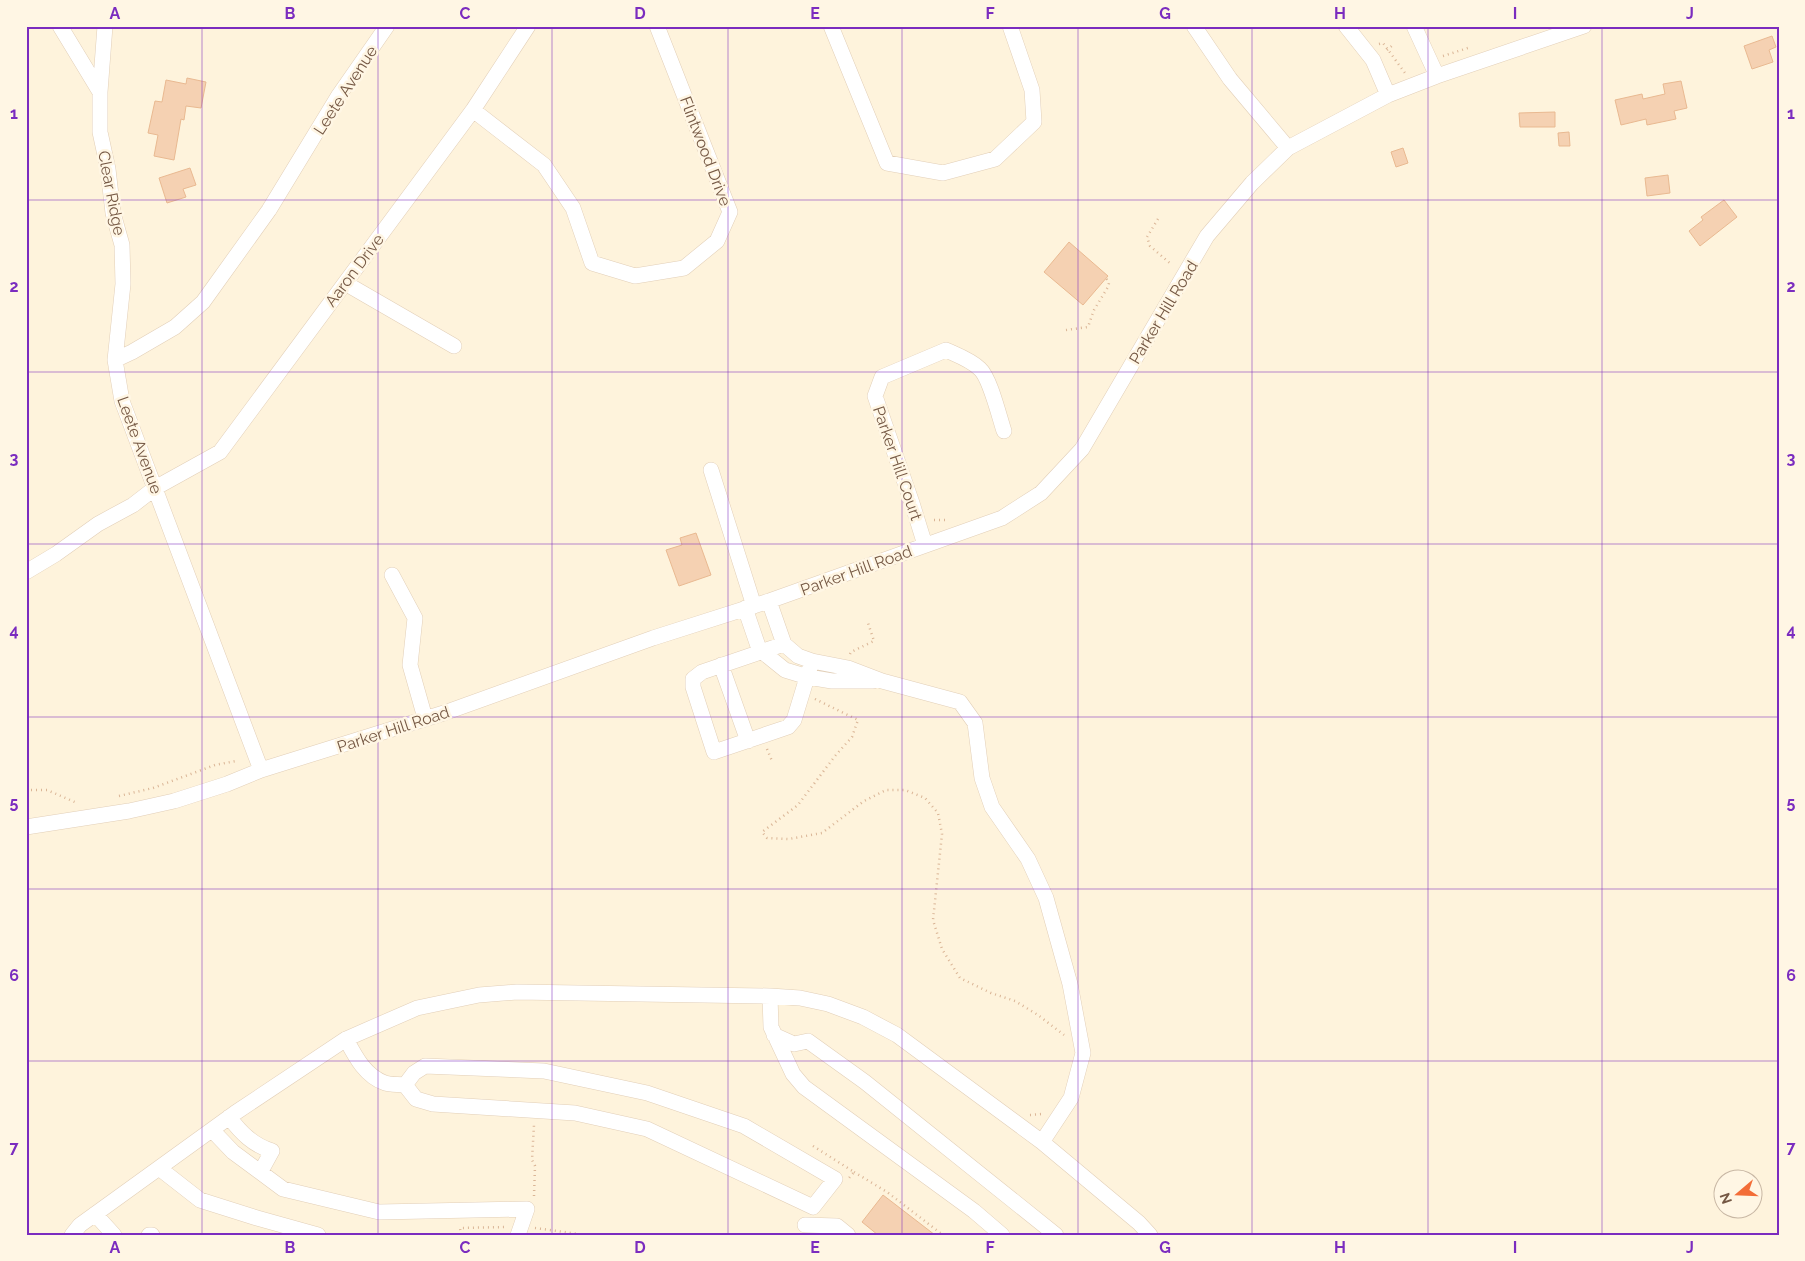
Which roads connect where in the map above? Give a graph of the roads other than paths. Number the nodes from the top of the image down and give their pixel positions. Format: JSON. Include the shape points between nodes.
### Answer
{"nodes":[{"id":1,"x":60,"y":26,"type":"edge"},
{"id":2,"x":105,"y":26,"type":"edge"},
{"id":3,"x":387,"y":26,"type":"edge"},
{"id":4,"x":528,"y":26,"type":"edge"},
{"id":5,"x":657,"y":26,"type":"edge"},
{"id":6,"x":831,"y":26,"type":"edge"},
{"id":7,"x":1010,"y":26,"type":"edge"},
{"id":8,"x":1194,"y":26,"type":"edge"},
{"id":9,"x":1346,"y":26,"type":"edge"},
{"id":10,"x":1414,"y":26,"type":"edge"},
{"id":11,"x":1584,"y":26,"type":"edge"},
{"id":12,"x":1437,"y":76,"type":"junction"},
{"id":13,"x":1386,"y":89,"type":"junction"},
{"id":14,"x":100,"y":92,"type":"junction"},
{"id":15,"x":473,"y":110,"type":"junction"},
{"id":16,"x":1288,"y":148,"type":"junction"},
{"id":17,"x":344,"y":283,"type":"junction"},
{"id":18,"x":454,"y":346,"type":"dead end"},
{"id":19,"x":115,"y":360,"type":"junction"},
{"id":20,"x":1004,"y":431,"type":"dead end"},
{"id":21,"x":711,"y":470,"type":"dead end"},
{"id":22,"x":155,"y":488,"type":"junction"},
{"id":23,"x":925,"y":545,"type":"junction"},
{"id":24,"x":26,"y":572,"type":"edge"},
{"id":25,"x":392,"y":575,"type":"dead end"},
{"id":26,"x":769,"y":601,"type":"junction"},
{"id":27,"x":749,"y":607,"type":"junction"},
{"id":28,"x":784,"y":644,"type":"junction"},
{"id":29,"x":762,"y":652,"type":"junction"},
{"id":30,"x":812,"y":661,"type":"junction"},
{"id":31,"x":722,"y":665,"type":"junction"},
{"id":32,"x":808,"y":677,"type":"junction"},
{"id":33,"x":882,"y":681,"type":"junction"},
{"id":34,"x":425,"y":718,"type":"junction"},
{"id":35,"x":748,"y":740,"type":"junction"},
{"id":36,"x":261,"y":770,"type":"junction"},
{"id":37,"x":26,"y":827,"type":"edge"},
{"id":38,"x":770,"y":996,"type":"junction"},
{"id":39,"x":774,"y":1035,"type":"junction"},
{"id":40,"x":346,"y":1039,"type":"junction"},
{"id":41,"x":405,"y":1084,"type":"junction"},
{"id":42,"x":229,"y":1117,"type":"junction"},
{"id":43,"x":212,"y":1130,"type":"junction"},
{"id":44,"x":1042,"y":1142,"type":"junction"},
{"id":45,"x":160,"y":1168,"type":"junction"},
{"id":46,"x":261,"y":1171,"type":"junction"},
{"id":47,"x":813,"y":1207,"type":"junction"},
{"id":48,"x":95,"y":1214,"type":"junction"},
{"id":49,"x":801,"y":1230,"type":"edge"},
{"id":50,"x":72,"y":1235,"type":"edge"},
{"id":51,"x":114,"y":1235,"type":"edge"},
{"id":52,"x":318,"y":1235,"type":"edge"},
{"id":53,"x":518,"y":1235,"type":"edge"},
{"id":54,"x":848,"y":1235,"type":"edge"},
{"id":55,"x":1002,"y":1235,"type":"edge"},
{"id":56,"x":1056,"y":1235,"type":"edge"},
{"id":57,"x":1150,"y":1235,"type":"edge"}],
"edges":[{"from":1,"to":14,"type":"street"},
{"from":2,"to":14,"type":"street","name":"Clear Ridge"},
{"from":3,"to":19,"type":"street","name":"Leete Avenue","via":[[339,95],[269,210],[203,302],[175,327]]},
{"from":4,"to":15,"type":"street","name":"Aaron Drive"},
{"from":5,"to":15,"type":"street","name":"Flintwood Drive","via":[[730,212],[717,241],[684,268],[635,276],[592,263],[573,208],[544,165]]},
{"from":6,"to":7,"type":"street","via":[[887,163],[943,173],[995,159],[1034,122],[1032,90]]},
{"from":8,"to":16,"type":"street","via":[[1230,80]]},
{"from":9,"to":13,"type":"street","via":[[1372,60]]},
{"from":10,"to":12,"type":"street"},
{"from":11,"to":12,"type":"street","name":"Parker Hill Road"},
{"from":12,"to":13,"type":"street","name":"Parker Hill Road"},
{"from":13,"to":16,"type":"street","name":"Parker Hill Road"},
{"from":14,"to":19,"type":"street","name":"Clear Ridge","via":[[100,132],[113,212],[122,245],[123,284]]},
{"from":15,"to":17,"type":"street","name":"Aaron Drive"},
{"from":16,"to":23,"type":"street","name":"Parker Hill Road","via":[[1252,183],[1207,236],[1082,449],[1041,493],[1002,518]]},
{"from":17,"to":18,"type":"street"},
{"from":17,"to":22,"type":"street","name":"Aaron Drive","via":[[220,452]]},
{"from":19,"to":22,"type":"street","name":"Leete Avenue","via":[[122,401]]},
{"from":20,"to":23,"type":"street","name":"Parker Hill Court","via":[[981,370],[946,350],[882,377],[875,396]]},
{"from":21,"to":27,"type":"street"},
{"from":22,"to":24,"type":"street","name":"Aaron Drive","via":[[134,505],[98,524]]},
{"from":22,"to":36,"type":"street","name":"Leete Avenue"},
{"from":23,"to":26,"type":"street","name":"Parker Hill Road"},
{"from":25,"to":34,"type":"street","via":[[415,618],[410,665]]},
{"from":26,"to":27,"type":"street","name":"Parker Hill Road"},
{"from":26,"to":28,"type":"street"},
{"from":27,"to":29,"type":"street"},
{"from":27,"to":34,"type":"street","name":"Parker Hill Road"},
{"from":28,"to":29,"type":"street"},
{"from":28,"to":30,"type":"street","via":[[798,656]]},
{"from":29,"to":31,"type":"street"},
{"from":29,"to":32,"type":"street","via":[[785,670]]},
{"from":30,"to":32,"type":"street"},
{"from":30,"to":33,"type":"street","via":[[848,668]]},
{"from":31,"to":35,"type":"street"},
{"from":31,"to":35,"type":"street","via":[[693,679],[714,752]]},
{"from":32,"to":33,"type":"street","via":[[832,682]]},
{"from":32,"to":35,"type":"street","via":[[794,720],[788,727]]},
{"from":33,"to":44,"type":"street","via":[[960,702],[974,723],[982,778],[992,806],[1028,859],[1046,898],[1070,984],[1083,1053],[1071,1098]]},
{"from":34,"to":36,"type":"street","name":"Parker Hill Road"},
{"from":36,"to":37,"type":"street","name":"Parker Hill Road","via":[[174,801]]},
{"from":38,"to":39,"type":"street","via":[[770,1027]]},
{"from":38,"to":40,"type":"street","via":[[517,992],[479,995],[417,1008]]},
{"from":38,"to":44,"type":"street","via":[[828,1004],[897,1035]]},
{"from":39,"to":55,"type":"street","via":[[793,1074],[804,1087]]},
{"from":39,"to":56,"type":"street","via":[[794,1044],[808,1041],[865,1082]]},
{"from":40,"to":41,"type":"street","via":[[357,1061],[370,1073],[385,1083]]},
{"from":40,"to":42,"type":"street"},
{"from":41,"to":47,"type":"street","via":[[416,1099],[433,1104],[575,1113],[647,1129]]},
{"from":41,"to":47,"type":"street","via":[[425,1066],[545,1071],[647,1093],[744,1126],[835,1179]]},
{"from":42,"to":43,"type":"street"},
{"from":42,"to":46,"type":"street","via":[[248,1139],[272,1151]]},
{"from":43,"to":45,"type":"street"},
{"from":43,"to":46,"type":"street","via":[[233,1152]]},
{"from":44,"to":57,"type":"street"},
{"from":45,"to":48,"type":"street"},
{"from":45,"to":52,"type":"street","via":[[200,1200]]},
{"from":46,"to":53,"type":"street","via":[[284,1188],[378,1212],[531,1204]]},
{"from":47,"to":49,"type":"street"},
{"from":48,"to":50,"type":"street"},
{"from":48,"to":51,"type":"street"},
{"from":49,"to":54,"type":"street","via":[[837,1226]]}]}
